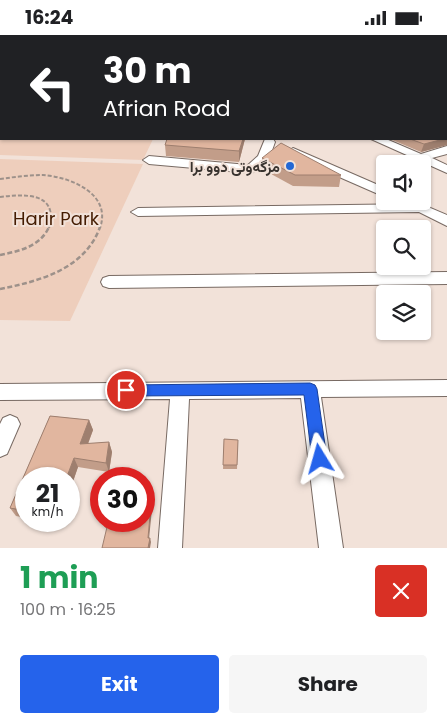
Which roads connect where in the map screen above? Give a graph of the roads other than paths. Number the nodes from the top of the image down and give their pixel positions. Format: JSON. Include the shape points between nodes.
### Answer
{"nodes":[{"id":1,"x":379,"y":140,"type":"edge"},
{"id":2,"x":266,"y":141,"type":"edge"},
{"id":3,"x":447,"y":150,"type":"edge"},
{"id":4,"x":413,"y":155,"type":"edge"},
{"id":5,"x":430,"y":155,"type":"edge"},
{"id":6,"x":149,"y":160,"type":"dead end"},
{"id":7,"x":431,"y":162,"type":"edge"},
{"id":8,"x":447,"y":169,"type":"edge"},
{"id":9,"x":376,"y":189,"type":"edge"},
{"id":10,"x":376,"y":209,"type":"edge"},
{"id":11,"x":425,"y":210,"type":"edge"},
{"id":12,"x":138,"y":212,"type":"dead end"},
{"id":13,"x":447,"y":221,"type":"edge"},
{"id":14,"x":447,"y":278,"type":"edge"},
{"id":15,"x":109,"y":282,"type":"dead end"},
{"id":16,"x":447,"y":388,"type":"edge"},
{"id":17,"x":310,"y":389,"type":"junction"},
{"id":18,"x":180,"y":390,"type":"junction"},
{"id":19,"x":0,"y":392,"type":"edge"},
{"id":20,"x":10,"y":424,"type":"dead end"},
{"id":21,"x":0,"y":447,"type":"edge"},
{"id":22,"x":170,"y":548,"type":"edge"},
{"id":23,"x":331,"y":548,"type":"edge"}],
"edges":[{"from":1,"to":4,"type":"street"},
{"from":2,"to":6,"type":"street","via":[[264,157],[251,169]]},
{"from":2,"to":9,"type":"street"},
{"from":3,"to":5,"type":"street"},
{"from":7,"to":8,"type":"street"},
{"from":10,"to":12,"type":"street"},
{"from":11,"to":13,"type":"street"},
{"from":14,"to":15,"type":"street"},
{"from":16,"to":17,"type":"street"},
{"from":17,"to":18,"type":"street"},
{"from":17,"to":23,"type":"street"},
{"from":18,"to":19,"type":"street"},
{"from":18,"to":22,"type":"street"},
{"from":20,"to":21,"type":"street"}]}
